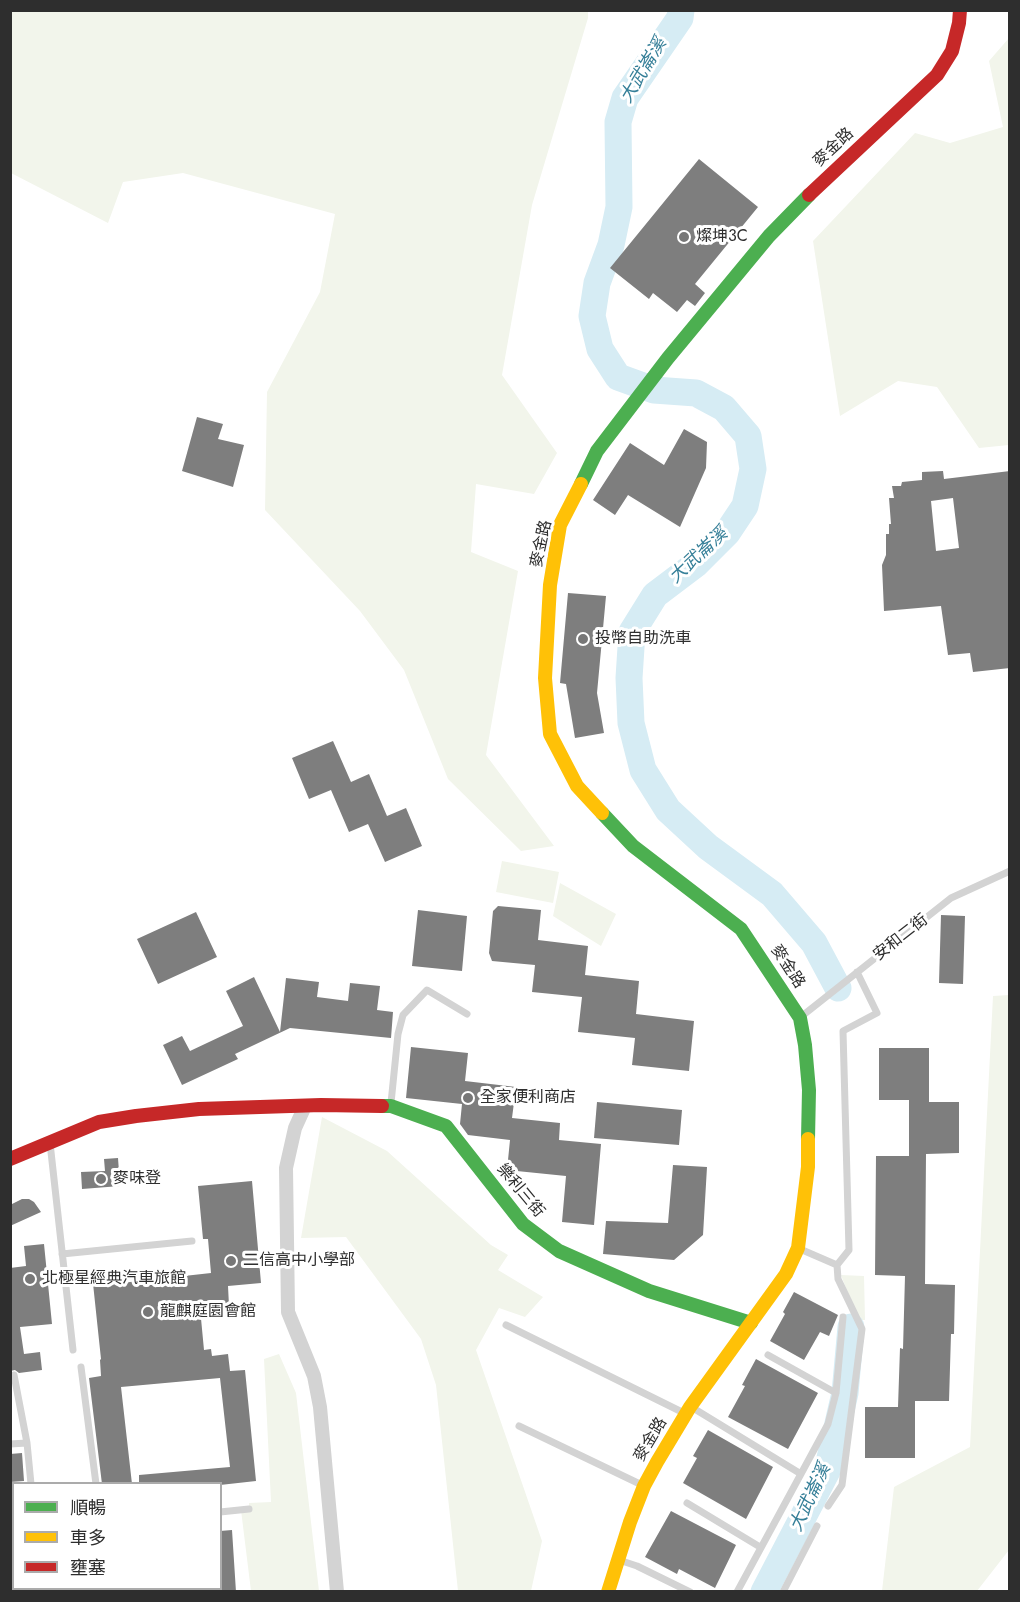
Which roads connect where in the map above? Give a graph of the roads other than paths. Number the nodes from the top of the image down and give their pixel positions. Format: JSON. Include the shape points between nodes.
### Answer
{"nodes":[{"id":1,"x":960,"y":10,"type":"edge"},
{"id":2,"x":1010,"y":871,"type":"edge"},
{"id":3,"x":857,"y":972,"type":"junction"},
{"id":4,"x":467,"y":1014,"type":"dead end"},
{"id":5,"x":800,"y":1018,"type":"junction"},
{"id":6,"x":305,"y":1106,"type":"junction"},
{"id":7,"x":391,"y":1106,"type":"junction"},
{"id":8,"x":50,"y":1141,"type":"junction"},
{"id":9,"x":10,"y":1159,"type":"edge"},
{"id":10,"x":192,"y":1241,"type":"dead end"},
{"id":11,"x":798,"y":1248,"type":"junction"},
{"id":12,"x":62,"y":1254,"type":"junction"},
{"id":13,"x":837,"y":1265,"type":"junction"},
{"id":14,"x":843,"y":1317,"type":"dead end"},
{"id":15,"x":752,"y":1323,"type":"junction"},
{"id":16,"x":506,"y":1325,"type":"dead end"},
{"id":17,"x":73,"y":1350,"type":"dead end"},
{"id":18,"x":768,"y":1355,"type":"dead end"},
{"id":19,"x":81,"y":1367,"type":"dead end"},
{"id":20,"x":14,"y":1375,"type":"dead end"},
{"id":21,"x":836,"y":1393,"type":"junction"},
{"id":22,"x":688,"y":1411,"type":"junction"},
{"id":23,"x":519,"y":1426,"type":"dead end"},
{"id":24,"x":27,"y":1443,"type":"junction"},
{"id":25,"x":10,"y":1444,"type":"edge"},
{"id":26,"x":801,"y":1474,"type":"junction"},
{"id":27,"x":31,"y":1482,"type":"edge"},
{"id":28,"x":96,"y":1482,"type":"edge"},
{"id":29,"x":644,"y":1486,"type":"junction"},
{"id":30,"x":687,"y":1503,"type":"dead end"},
{"id":31,"x":828,"y":1506,"type":"dead end"},
{"id":32,"x":249,"y":1509,"type":"dead end"},
{"id":33,"x":222,"y":1512,"type":"edge"},
{"id":34,"x":817,"y":1526,"type":"dead end"},
{"id":35,"x":760,"y":1547,"type":"junction"},
{"id":36,"x":616,"y":1560,"type":"junction"},
{"id":37,"x":337,"y":1592,"type":"edge"},
{"id":38,"x":608,"y":1592,"type":"edge"},
{"id":39,"x":690,"y":1592,"type":"edge"},
{"id":40,"x":737,"y":1592,"type":"edge"},
{"id":41,"x":783,"y":1592,"type":"edge"}],
"edges":[{"from":1,"to":5,"type":"street","name":"麥金路","via":[[952,51],[937,75],[769,236],[597,451],[560,525],[550,585],[545,678],[550,734],[577,786],[633,846],[741,929]]},
{"from":2,"to":3,"type":"lane","name":"安和二街","via":[[951,898]]},
{"from":3,"to":5,"type":"lane","name":"安和二街"},
{"from":3,"to":13,"type":"lane","via":[[877,1013],[843,1031],[849,1250]]},
{"from":4,"to":7,"type":"lane","via":[[427,990],[403,1015]]},
{"from":5,"to":11,"type":"street","name":"麥金路","via":[[809,1089],[806,1194]]},
{"from":6,"to":7,"type":"street","name":"樂利三街"},
{"from":6,"to":8,"type":"street","name":"樂利三街","via":[[199,1109],[136,1116],[99,1122]]},
{"from":6,"to":37,"type":"street","via":[[295,1128],[286,1168],[288,1312],[314,1376],[318,1397]]},
{"from":7,"to":15,"type":"street","name":"樂利三街","via":[[446,1126],[523,1224],[559,1251],[649,1291]]},
{"from":8,"to":9,"type":"street","name":"樂利三街"},
{"from":8,"to":12,"type":"lane"},
{"from":10,"to":12,"type":"lane"},
{"from":11,"to":13,"type":"lane"},
{"from":11,"to":15,"type":"street","name":"麥金路","via":[[786,1274]]},
{"from":12,"to":17,"type":"lane"},
{"from":13,"to":31,"type":"lane","via":[[838,1279],[862,1329],[842,1485]]},
{"from":14,"to":21,"type":"lane"},
{"from":15,"to":22,"type":"street","name":"麥金路"},
{"from":16,"to":22,"type":"lane"},
{"from":18,"to":21,"type":"lane"},
{"from":19,"to":28,"type":"lane"},
{"from":20,"to":24,"type":"lane"},
{"from":21,"to":26,"type":"lane","via":[[828,1424]]},
{"from":22,"to":26,"type":"lane"},
{"from":22,"to":29,"type":"street","name":"麥金路"},
{"from":23,"to":29,"type":"lane"},
{"from":24,"to":25,"type":"lane"},
{"from":24,"to":27,"type":"lane"},
{"from":26,"to":35,"type":"lane"},
{"from":29,"to":36,"type":"street","name":"麥金路"},
{"from":30,"to":35,"type":"lane"},
{"from":32,"to":33,"type":"lane"},
{"from":34,"to":41,"type":"lane"},
{"from":35,"to":40,"type":"lane"},
{"from":36,"to":38,"type":"street","name":"麥金路"},
{"from":36,"to":39,"type":"lane"}]}
